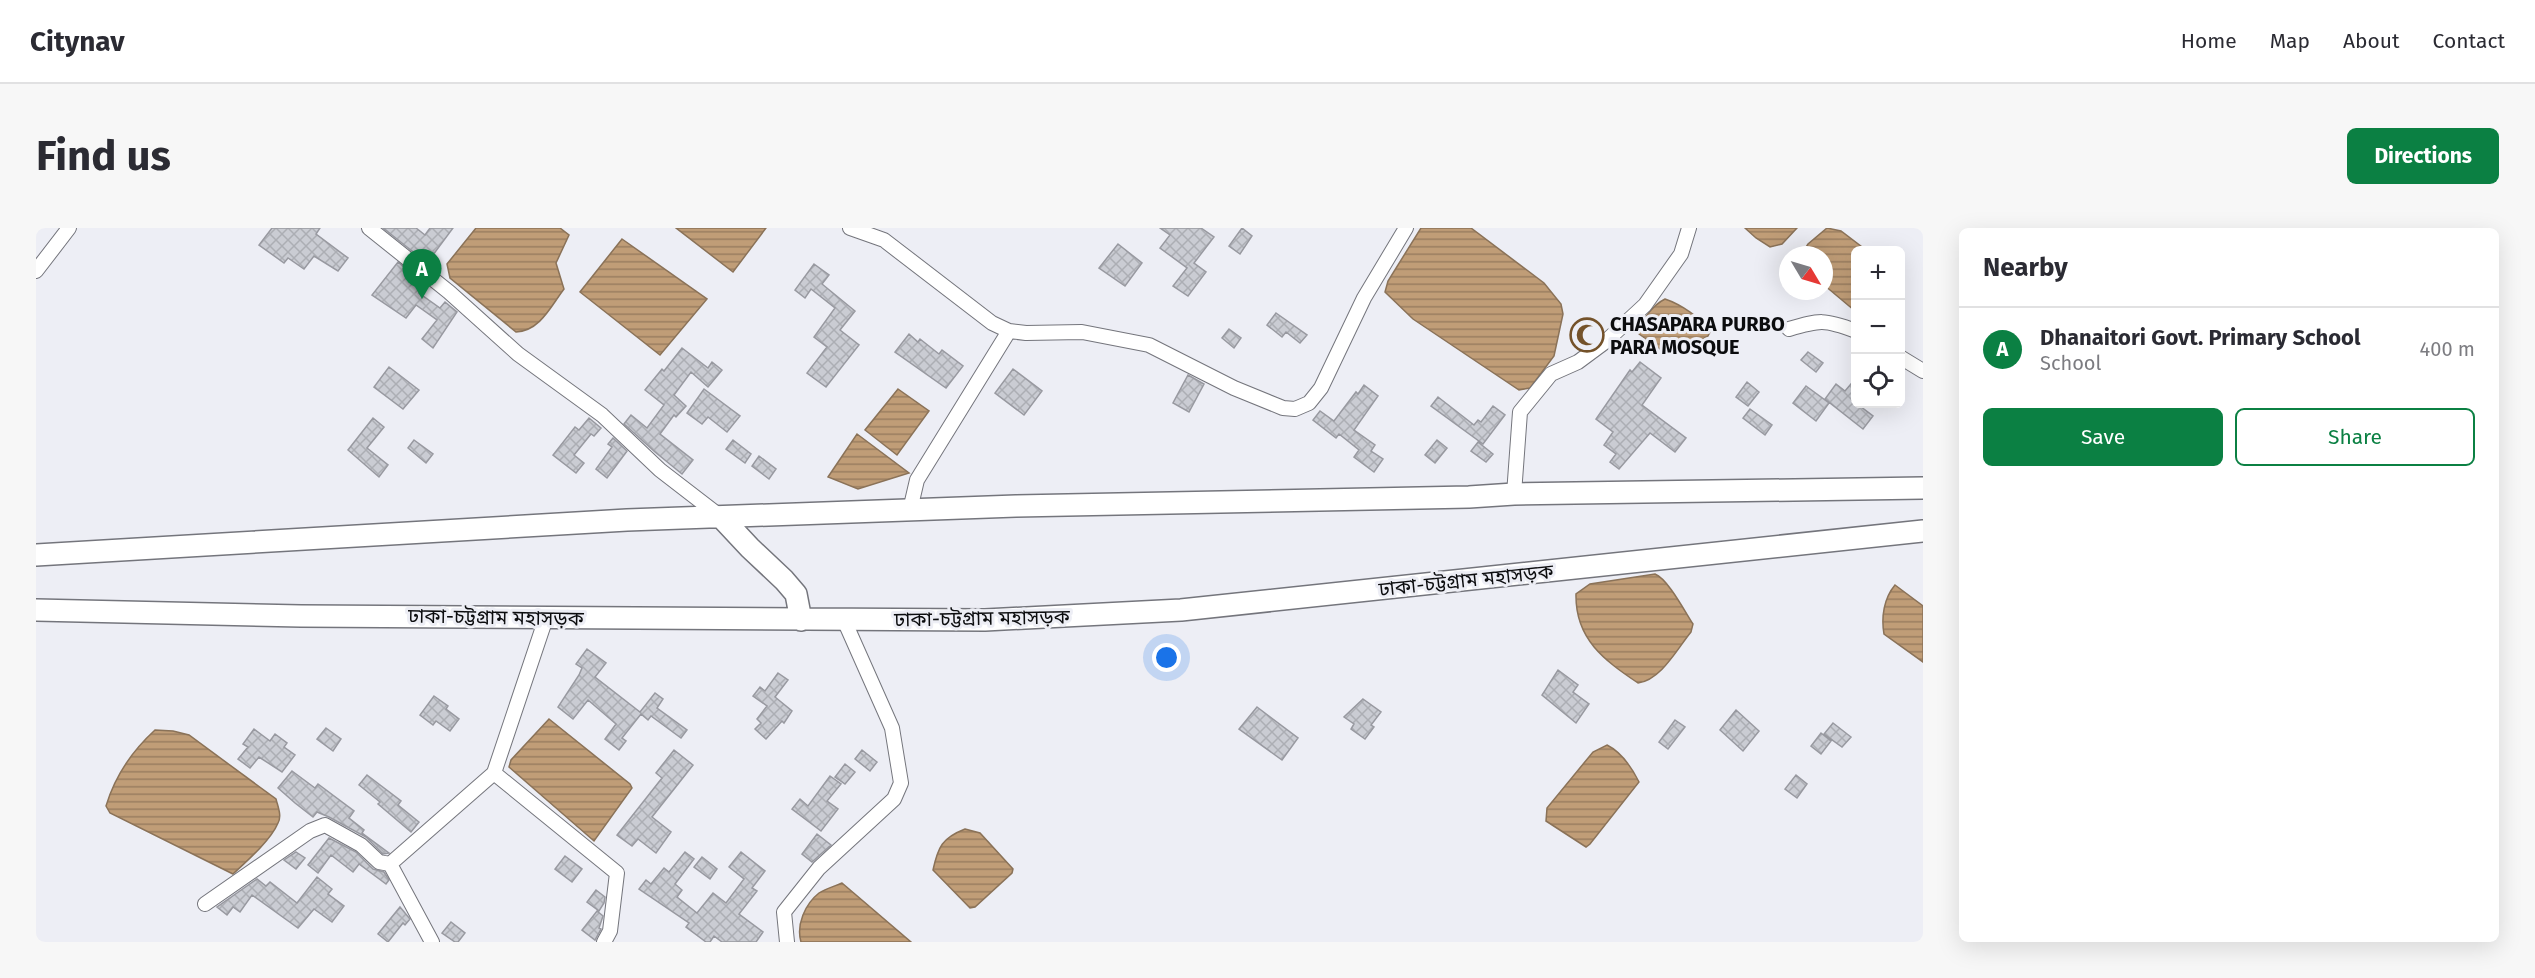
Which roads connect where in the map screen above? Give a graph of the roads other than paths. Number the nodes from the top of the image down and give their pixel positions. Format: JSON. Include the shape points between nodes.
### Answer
{"nodes":[{"id":1,"x":69,"y":228,"type":"edge"},
{"id":2,"x":369,"y":228,"type":"edge"},
{"id":3,"x":850,"y":228,"type":"edge"},
{"id":4,"x":1406,"y":228,"type":"edge"},
{"id":5,"x":1689,"y":228,"type":"edge"},
{"id":6,"x":36,"y":271,"type":"edge"},
{"id":7,"x":1789,"y":329,"type":"dead end"},
{"id":8,"x":1851,"y":329,"type":"edge"},
{"id":9,"x":1010,"y":331,"type":"junction"},
{"id":10,"x":1905,"y":360,"type":"edge"},
{"id":11,"x":1923,"y":371,"type":"edge"},
{"id":12,"x":1923,"y":488,"type":"edge"},
{"id":13,"x":1514,"y":494,"type":"junction"},
{"id":14,"x":910,"y":510,"type":"junction"},
{"id":15,"x":721,"y":517,"type":"junction"},
{"id":16,"x":1923,"y":531,"type":"edge"},
{"id":17,"x":36,"y":555,"type":"edge"},
{"id":18,"x":36,"y":610,"type":"edge"},
{"id":19,"x":546,"y":618,"type":"junction"},
{"id":20,"x":801,"y":620,"type":"junction"},
{"id":21,"x":844,"y":620,"type":"junction"},
{"id":22,"x":494,"y":773,"type":"junction"},
{"id":23,"x":390,"y":864,"type":"junction"},
{"id":24,"x":205,"y":904,"type":"dead end"},
{"id":25,"x":432,"y":942,"type":"edge"},
{"id":26,"x":604,"y":942,"type":"edge"},
{"id":27,"x":787,"y":942,"type":"edge"}],
"edges":[{"from":1,"to":6,"type":"street"},
{"from":2,"to":15,"type":"street","via":[[518,354],[602,415],[660,470]]},
{"from":3,"to":9,"type":"street","via":[[884,240],[992,323]]},
{"from":4,"to":9,"type":"street","via":[[1364,298],[1321,388],[1309,403],[1295,409],[1234,388],[1149,345],[1082,332]]},
{"from":5,"to":13,"type":"street","via":[[1681,254],[1644,305],[1587,356],[1551,374],[1520,412]]},
{"from":7,"to":8,"type":"street","via":[[1819,320]]},
{"from":9,"to":14,"type":"street","via":[[917,480]]},
{"from":10,"to":11,"type":"street"},
{"from":12,"to":13,"type":"highway"},
{"from":13,"to":14,"type":"highway"},
{"from":14,"to":15,"type":"highway"},
{"from":15,"to":17,"type":"highway"},
{"from":15,"to":20,"type":"highway","via":[[795,594]]},
{"from":16,"to":21,"type":"highway","name":"ঢাকা-চট্টগ্রাম মহাসড়ক","via":[[1180,610],[986,620]]},
{"from":18,"to":19,"type":"highway","name":"ঢাকা-চট্টগ্রাম মহাসড়ক"},
{"from":19,"to":20,"type":"highway","name":"ঢাকা-চট্টগ্রাম মহাসড়ক"},
{"from":19,"to":22,"type":"street"},
{"from":20,"to":21,"type":"highway","name":"ঢাকা-চট্টগ্রাম মহাসড়ক"},
{"from":21,"to":27,"type":"street","via":[[892,728],[901,783],[894,799],[819,868],[784,912]]},
{"from":22,"to":23,"type":"street"},
{"from":22,"to":26,"type":"street","via":[[616,873],[610,931]]},
{"from":23,"to":24,"type":"street","via":[[379,862],[361,845],[325,825],[300,837]]},
{"from":23,"to":25,"type":"street"}]}
